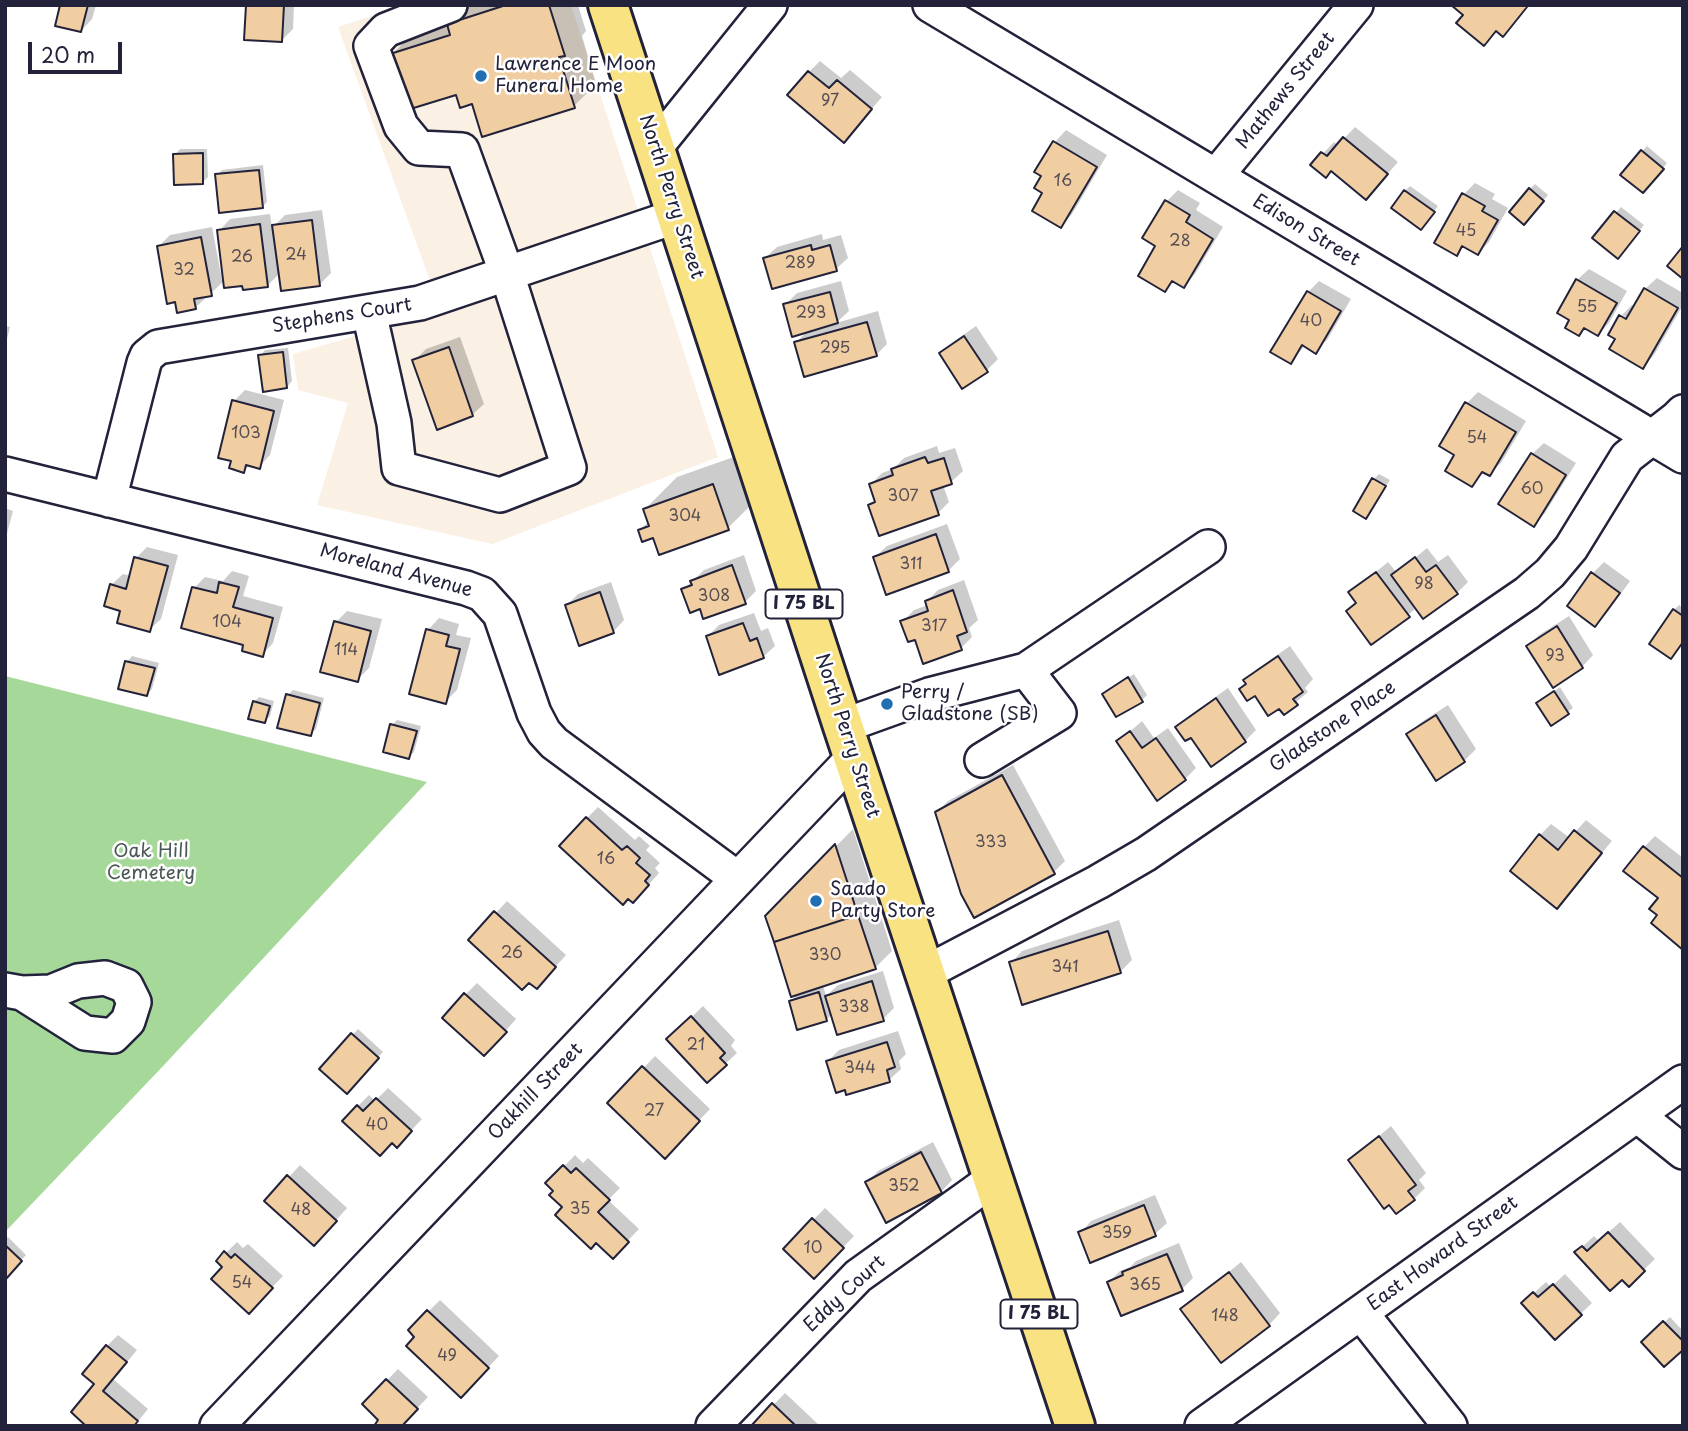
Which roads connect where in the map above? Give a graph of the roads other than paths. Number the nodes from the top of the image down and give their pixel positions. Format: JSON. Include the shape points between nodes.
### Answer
{"nodes":[{"id":1,"x":450,"y":5,"type":"edge"},
{"id":2,"x":608,"y":5,"type":"edge"},
{"id":3,"x":770,"y":5,"type":"edge"},
{"id":4,"x":930,"y":5,"type":"edge"},
{"id":5,"x":1356,"y":5,"type":"edge"},
{"id":6,"x":655,"y":148,"type":"junction"},
{"id":7,"x":1216,"y":176,"type":"junction"},
{"id":8,"x":677,"y":216,"type":"junction"},
{"id":9,"x":507,"y":274,"type":"junction"},
{"id":10,"x":369,"y":312,"type":"junction"},
{"id":11,"x":1683,"y":412,"type":"edge"},
{"id":12,"x":1653,"y":438,"type":"junction"},
{"id":13,"x":1683,"y":456,"type":"edge"},
{"id":14,"x":5,"y":474,"type":"edge"},
{"id":15,"x":109,"y":500,"type":"junction"},
{"id":16,"x":1208,"y":547,"type":"dead end"},
{"id":17,"x":1026,"y":670,"type":"junction"},
{"id":18,"x":848,"y":742,"type":"junction"},
{"id":19,"x":982,"y":760,"type":"dead end"},
{"id":20,"x":738,"y":879,"type":"junction"},
{"id":21,"x":925,"y":973,"type":"junction"},
{"id":22,"x":1683,"y":1082,"type":"edge"},
{"id":23,"x":1637,"y":1115,"type":"junction"},
{"id":24,"x":1683,"y":1153,"type":"edge"},
{"id":25,"x":992,"y":1180,"type":"junction"},
{"id":26,"x":1361,"y":1313,"type":"junction"},
{"id":27,"x":219,"y":1425,"type":"edge"},
{"id":28,"x":713,"y":1426,"type":"edge"},
{"id":29,"x":1076,"y":1426,"type":"edge"},
{"id":30,"x":1202,"y":1426,"type":"edge"},
{"id":31,"x":1450,"y":1426,"type":"edge"}],
"edges":[{"from":1,"to":9,"type":"street","via":[[386,30],[371,47],[401,127],[419,148],[462,150]]},
{"from":2,"to":6,"type":"main road","name":"North Perry Street","number":"I 75 BL"},
{"from":3,"to":6,"type":"street"},
{"from":4,"to":7,"type":"street","name":"Edison Street"},
{"from":5,"to":7,"type":"street","name":"Mathews Street"},
{"from":6,"to":8,"type":"main road","name":"North Perry Street","number":"I 75 BL"},
{"from":7,"to":12,"type":"street","name":"Edison Street"},
{"from":8,"to":9,"type":"street","name":"Stephens Court"},
{"from":8,"to":18,"type":"main road","name":"North Perry Street","number":"I 75 BL"},
{"from":9,"to":10,"type":"street","name":"Stephens Court","via":[[427,301]]},
{"from":9,"to":10,"type":"street","via":[[569,468],[500,495],[399,468],[394,423]]},
{"from":10,"to":15,"type":"street","name":"Stephens Court","via":[[164,345],[152,351],[144,363]]},
{"from":11,"to":12,"type":"street","name":"Gladstone Place"},
{"from":12,"to":13,"type":"street","name":"Edison Street"},
{"from":12,"to":21,"type":"street","name":"Gladstone Place","via":[[1627,457],[1571,548],[1527,593],[1146,854]]},
{"from":14,"to":15,"type":"street","name":"Moreland Avenue"},
{"from":15,"to":20,"type":"street","name":"Moreland Avenue","via":[[482,594],[500,614],[544,732]]},
{"from":16,"to":17,"type":"street"},
{"from":17,"to":18,"type":"street","via":[[929,695]]},
{"from":17,"to":19,"type":"street","via":[[1059,713]]},
{"from":18,"to":20,"type":"street","name":"Oakhill Street"},
{"from":18,"to":21,"type":"main road","name":"North Perry Street","number":"I 75 BL"},
{"from":20,"to":27,"type":"street","name":"Oakhill Street"},
{"from":21,"to":25,"type":"main road","name":"North Perry Street","number":"I 75 BL"},
{"from":22,"to":23,"type":"street","name":"East Howard Street"},
{"from":23,"to":24,"type":"street"},
{"from":23,"to":26,"type":"street","name":"East Howard Street"},
{"from":25,"to":28,"type":"street","name":"Eddy Court","via":[[858,1276]]},
{"from":25,"to":29,"type":"main road","name":"North Perry Street","number":"I 75 BL"},
{"from":26,"to":30,"type":"street","name":"East Howard Street"},
{"from":26,"to":31,"type":"street"}]}
